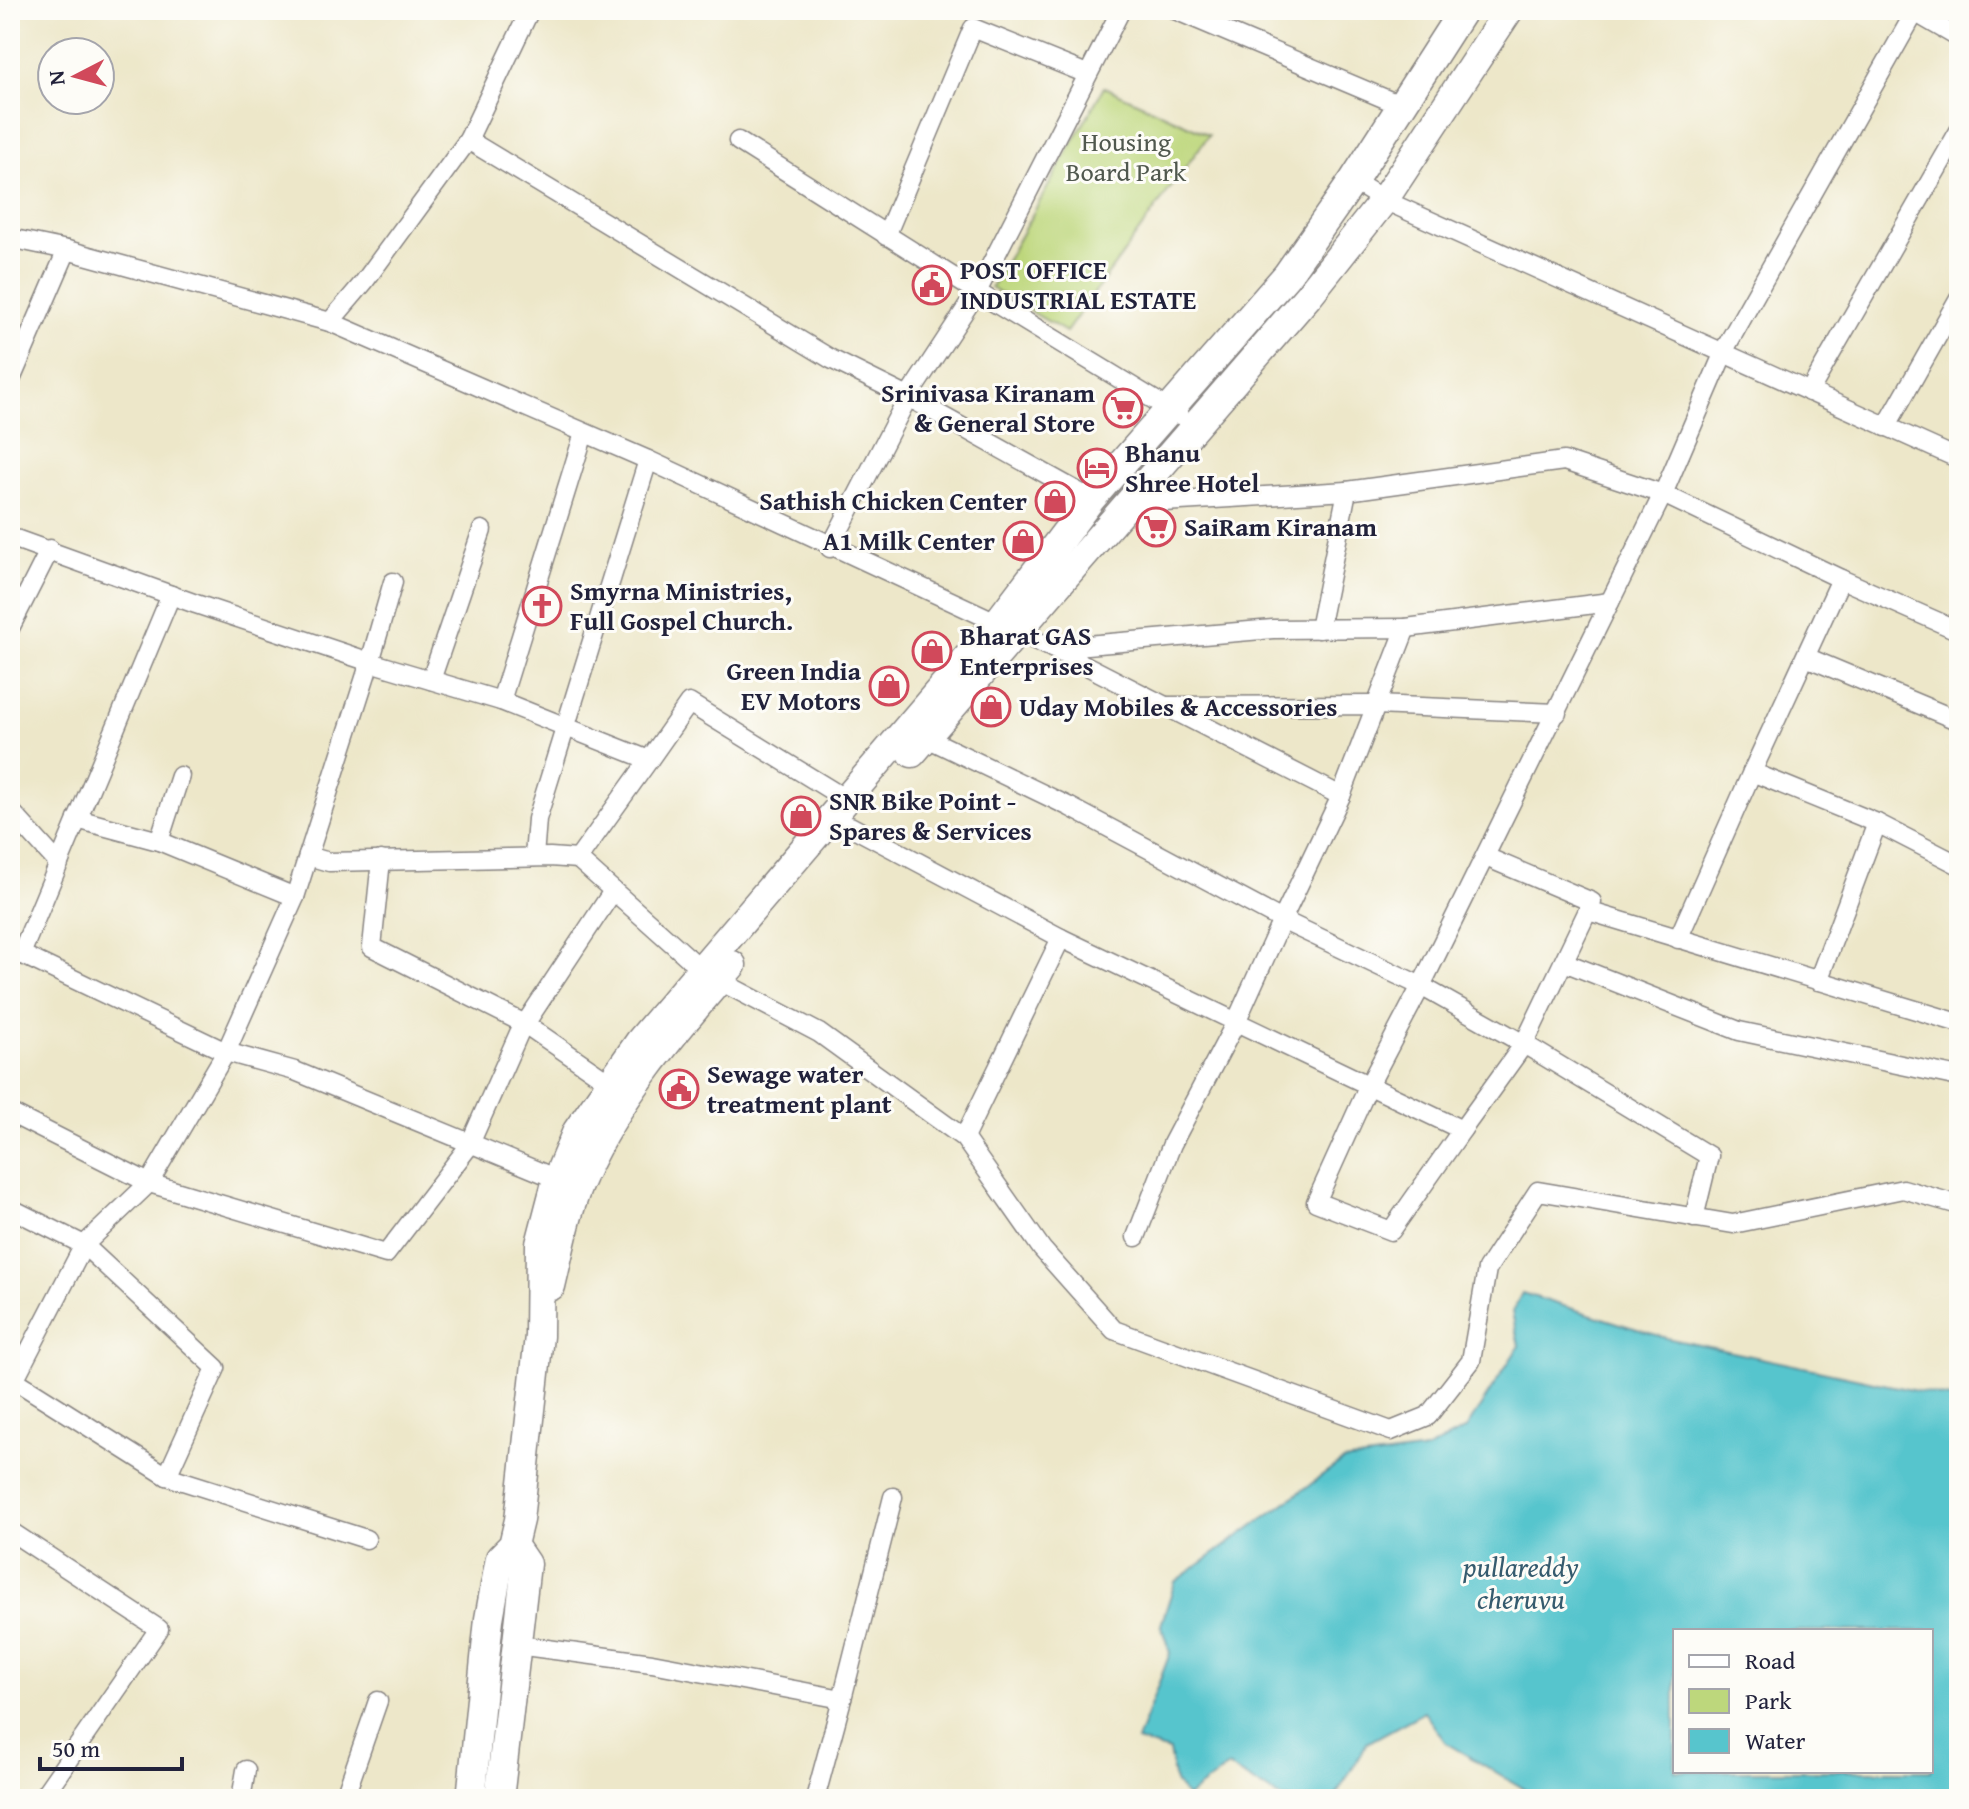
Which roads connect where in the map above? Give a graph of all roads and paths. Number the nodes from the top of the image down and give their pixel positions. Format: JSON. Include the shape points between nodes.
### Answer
{"nodes":[{"id":1,"x":530,"y":10,"type":"edge"},
{"id":2,"x":1121,"y":10,"type":"edge"},
{"id":3,"x":1175,"y":10,"type":"edge"},
{"id":4,"x":1463,"y":10,"type":"edge"},
{"id":5,"x":1509,"y":10,"type":"edge"},
{"id":6,"x":1913,"y":11,"type":"edge"},
{"id":7,"x":1959,"y":38,"type":"edge"},
{"id":8,"x":1087,"y":74,"type":"junction"},
{"id":9,"x":1400,"y":105,"type":"junction"},
{"id":10,"x":1959,"y":131,"type":"edge"},
{"id":11,"x":468,"y":140,"type":"junction"},
{"id":12,"x":738,"y":141,"type":"dead end"},
{"id":13,"x":1353,"y":181,"type":"junction"},
{"id":14,"x":1384,"y":200,"type":"junction"},
{"id":15,"x":886,"y":236,"type":"junction"},
{"id":16,"x":10,"y":238,"type":"edge"},
{"id":17,"x":67,"y":250,"type":"junction"},
{"id":18,"x":977,"y":292,"type":"junction"},
{"id":19,"x":1959,"y":298,"type":"edge"},
{"id":20,"x":330,"y":322,"type":"junction"},
{"id":21,"x":1724,"y":352,"type":"junction"},
{"id":22,"x":10,"y":380,"type":"edge"},
{"id":23,"x":1809,"y":392,"type":"junction"},
{"id":24,"x":908,"y":397,"type":"junction"},
{"id":25,"x":1172,"y":409,"type":"junction"},
{"id":26,"x":1195,"y":427,"type":"junction"},
{"id":27,"x":1886,"y":427,"type":"junction"},
{"id":28,"x":584,"y":433,"type":"junction"},
{"id":29,"x":1959,"y":459,"type":"edge"},
{"id":30,"x":648,"y":460,"type":"junction"},
{"id":31,"x":1347,"y":491,"type":"junction"},
{"id":32,"x":1663,"y":494,"type":"junction"},
{"id":33,"x":1091,"y":499,"type":"junction"},
{"id":34,"x":1130,"y":504,"type":"junction"},
{"id":35,"x":482,"y":530,"type":"dead end"},
{"id":36,"x":10,"y":537,"type":"edge"},
{"id":37,"x":830,"y":548,"type":"junction"},
{"id":38,"x":50,"y":549,"type":"junction"},
{"id":39,"x":1841,"y":579,"type":"junction"},
{"id":40,"x":393,"y":582,"type":"dead end"},
{"id":41,"x":171,"y":595,"type":"junction"},
{"id":42,"x":1610,"y":602,"type":"junction"},
{"id":43,"x":1006,"y":627,"type":"junction"},
{"id":44,"x":10,"y":628,"type":"edge"},
{"id":45,"x":1406,"y":628,"type":"junction"},
{"id":46,"x":1319,"y":629,"type":"junction"},
{"id":47,"x":1959,"y":631,"type":"edge"},
{"id":48,"x":1052,"y":648,"type":"junction"},
{"id":49,"x":1806,"y":657,"type":"junction"},
{"id":50,"x":370,"y":662,"type":"junction"},
{"id":51,"x":431,"y":680,"type":"junction"},
{"id":52,"x":501,"y":701,"type":"junction"},
{"id":53,"x":1376,"y":705,"type":"junction"},
{"id":54,"x":1165,"y":706,"type":"junction"},
{"id":55,"x":1557,"y":713,"type":"junction"},
{"id":56,"x":1959,"y":721,"type":"edge"},
{"id":57,"x":564,"y":726,"type":"junction"},
{"id":58,"x":925,"y":737,"type":"junction"},
{"id":59,"x":649,"y":760,"type":"junction"},
{"id":60,"x":1752,"y":772,"type":"junction"},
{"id":61,"x":180,"y":776,"type":"dead end"},
{"id":62,"x":1341,"y":796,"type":"junction"},
{"id":63,"x":10,"y":810,"type":"edge"},
{"id":64,"x":848,"y":813,"type":"junction"},
{"id":65,"x":77,"y":819,"type":"junction"},
{"id":66,"x":1877,"y":823,"type":"junction"},
{"id":67,"x":159,"y":841,"type":"junction"},
{"id":68,"x":308,"y":856,"type":"junction"},
{"id":69,"x":534,"y":857,"type":"junction"},
{"id":70,"x":1486,"y":857,"type":"junction"},
{"id":71,"x":578,"y":859,"type":"junction"},
{"id":72,"x":381,"y":860,"type":"junction"},
{"id":73,"x":59,"y":864,"type":"junction"},
{"id":74,"x":1959,"y":865,"type":"edge"},
{"id":75,"x":613,"y":891,"type":"junction"},
{"id":76,"x":295,"y":897,"type":"junction"},
{"id":77,"x":1588,"y":911,"type":"junction"},
{"id":78,"x":1282,"y":920,"type":"junction"},
{"id":79,"x":1061,"y":938,"type":"junction"},
{"id":80,"x":1678,"y":939,"type":"junction"},
{"id":81,"x":15,"y":957,"type":"edge"},
{"id":82,"x":1564,"y":962,"type":"junction"},
{"id":83,"x":710,"y":975,"type":"junction"},
{"id":84,"x":1818,"y":981,"type":"junction"},
{"id":85,"x":1421,"y":986,"type":"junction"},
{"id":86,"x":1236,"y":1022,"type":"junction"},
{"id":87,"x":1959,"y":1023,"type":"edge"},
{"id":88,"x":525,"y":1024,"type":"junction"},
{"id":89,"x":1524,"y":1044,"type":"junction"},
{"id":90,"x":226,"y":1052,"type":"junction"},
{"id":91,"x":1959,"y":1077,"type":"edge"},
{"id":92,"x":609,"y":1082,"type":"junction"},
{"id":93,"x":1369,"y":1085,"type":"junction"},
{"id":94,"x":10,"y":1113,"type":"edge"},
{"id":95,"x":1462,"y":1130,"type":"junction"},
{"id":96,"x":964,"y":1138,"type":"junction"},
{"id":97,"x":469,"y":1146,"type":"junction"},
{"id":98,"x":557,"y":1179,"type":"junction"},
{"id":99,"x":149,"y":1183,"type":"junction"},
{"id":100,"x":1959,"y":1205,"type":"edge"},
{"id":101,"x":10,"y":1208,"type":"edge"},
{"id":102,"x":1694,"y":1218,"type":"junction"},
{"id":103,"x":1136,"y":1237,"type":"dead end"},
{"id":104,"x":84,"y":1245,"type":"junction"},
{"id":105,"x":539,"y":1341,"type":"junction"},
{"id":106,"x":12,"y":1382,"type":"edge"},
{"id":107,"x":167,"y":1476,"type":"junction"},
{"id":108,"x":893,"y":1497,"type":"dead end"},
{"id":109,"x":10,"y":1531,"type":"edge"},
{"id":110,"x":516,"y":1533,"type":"junction"},
{"id":111,"x":366,"y":1539,"type":"dead end"},
{"id":112,"x":517,"y":1645,"type":"junction"},
{"id":113,"x":842,"y":1699,"type":"junction"},
{"id":114,"x":378,"y":1701,"type":"dead end"},
{"id":115,"x":246,"y":1770,"type":"dead end"},
{"id":116,"x":41,"y":1799,"type":"edge"},
{"id":117,"x":241,"y":1799,"type":"edge"},
{"id":118,"x":344,"y":1799,"type":"edge"},
{"id":119,"x":471,"y":1799,"type":"edge"},
{"id":120,"x":499,"y":1799,"type":"edge"},
{"id":121,"x":815,"y":1799,"type":"edge"}],
"edges":[{"from":1,"to":11,"type":"street"},
{"from":2,"to":8,"type":"street"},
{"from":3,"to":9,"type":"street"},
{"from":4,"to":9,"type":"main road"},
{"from":5,"to":14,"type":"main road"},
{"from":6,"to":7,"type":"street"},
{"from":6,"to":21,"type":"street"},
{"from":8,"to":15,"type":"street","via":[[973,28]]},
{"from":8,"to":18,"type":"street"},
{"from":9,"to":13,"type":"main road"},
{"from":10,"to":23,"type":"street"},
{"from":11,"to":20,"type":"street"},
{"from":11,"to":24,"type":"street","via":[[831,359]]},
{"from":12,"to":15,"type":"street"},
{"from":13,"to":14,"type":"street"},
{"from":13,"to":25,"type":"main road","via":[[1287,275]]},
{"from":14,"to":21,"type":"street"},
{"from":14,"to":26,"type":"main road"},
{"from":15,"to":18,"type":"street"},
{"from":16,"to":17,"type":"street"},
{"from":17,"to":20,"type":"street"},
{"from":17,"to":22,"type":"street"},
{"from":18,"to":24,"type":"street"},
{"from":18,"to":25,"type":"street"},
{"from":19,"to":27,"type":"street"},
{"from":20,"to":28,"type":"street"},
{"from":21,"to":23,"type":"street"},
{"from":21,"to":32,"type":"street"},
{"from":23,"to":27,"type":"street"},
{"from":24,"to":33,"type":"street"},
{"from":24,"to":37,"type":"street"},
{"from":25,"to":26,"type":"street"},
{"from":25,"to":33,"type":"main road"},
{"from":26,"to":34,"type":"main road"},
{"from":27,"to":29,"type":"street"},
{"from":28,"to":30,"type":"street"},
{"from":28,"to":52,"type":"street"},
{"from":30,"to":37,"type":"street"},
{"from":30,"to":57,"type":"street"},
{"from":31,"to":32,"type":"street","via":[[1564,461]]},
{"from":31,"to":34,"type":"street"},
{"from":31,"to":46,"type":"street"},
{"from":32,"to":39,"type":"street"},
{"from":32,"to":42,"type":"street"},
{"from":33,"to":43,"type":"main road"},
{"from":34,"to":43,"type":"main road"},
{"from":35,"to":51,"type":"street"},
{"from":36,"to":38,"type":"street"},
{"from":37,"to":43,"type":"street"},
{"from":38,"to":41,"type":"street"},
{"from":38,"to":44,"type":"street"},
{"from":39,"to":47,"type":"street"},
{"from":39,"to":49,"type":"street"},
{"from":40,"to":50,"type":"street"},
{"from":41,"to":50,"type":"street"},
{"from":41,"to":65,"type":"street"},
{"from":42,"to":45,"type":"street"},
{"from":42,"to":55,"type":"street"},
{"from":43,"to":48,"type":"street"},
{"from":43,"to":58,"type":"main road"},
{"from":43,"to":64,"type":"main road"},
{"from":45,"to":46,"type":"street"},
{"from":45,"to":53,"type":"street"},
{"from":46,"to":48,"type":"street"},
{"from":48,"to":54,"type":"street"},
{"from":49,"to":56,"type":"street"},
{"from":49,"to":60,"type":"street"},
{"from":50,"to":51,"type":"street"},
{"from":50,"to":68,"type":"street"},
{"from":51,"to":52,"type":"street"},
{"from":52,"to":57,"type":"street"},
{"from":53,"to":54,"type":"street"},
{"from":53,"to":55,"type":"street"},
{"from":53,"to":62,"type":"street"},
{"from":54,"to":62,"type":"street"},
{"from":55,"to":70,"type":"street"},
{"from":57,"to":59,"type":"street"},
{"from":57,"to":69,"type":"street","via":[[537,819]]},
{"from":58,"to":64,"type":"main road"},
{"from":58,"to":78,"type":"street"},
{"from":59,"to":64,"type":"street","via":[[689,703]]},
{"from":59,"to":71,"type":"street"},
{"from":60,"to":66,"type":"street"},
{"from":60,"to":80,"type":"street"},
{"from":61,"to":67,"type":"street"},
{"from":62,"to":78,"type":"street"},
{"from":63,"to":73,"type":"street"},
{"from":64,"to":79,"type":"street"},
{"from":64,"to":83,"type":"main road"},
{"from":65,"to":67,"type":"street"},
{"from":65,"to":73,"type":"street"},
{"from":66,"to":74,"type":"street"},
{"from":66,"to":84,"type":"street"},
{"from":67,"to":76,"type":"street"},
{"from":68,"to":72,"type":"street","via":[[329,862]]},
{"from":68,"to":76,"type":"street"},
{"from":69,"to":71,"type":"street"},
{"from":69,"to":72,"type":"street"},
{"from":70,"to":77,"type":"street","via":[[1592,902]]},
{"from":70,"to":85,"type":"street"},
{"from":71,"to":75,"type":"street"},
{"from":72,"to":88,"type":"street","via":[[372,947]]},
{"from":73,"to":81,"type":"street"},
{"from":75,"to":83,"type":"street"},
{"from":75,"to":88,"type":"street"},
{"from":76,"to":90,"type":"street"},
{"from":77,"to":80,"type":"street"},
{"from":77,"to":82,"type":"street"},
{"from":78,"to":85,"type":"street"},
{"from":78,"to":86,"type":"street"},
{"from":79,"to":86,"type":"street"},
{"from":79,"to":96,"type":"street"},
{"from":80,"to":84,"type":"street"},
{"from":81,"to":90,"type":"street"},
{"from":82,"to":89,"type":"street"},
{"from":82,"to":91,"type":"street","via":[[1739,1031]]},
{"from":83,"to":92,"type":"main road","via":[[640,1041]]},
{"from":83,"to":96,"type":"street","via":[[819,1033]]},
{"from":83,"to":105,"type":"main road","via":[[611,1118],[581,1177]]},
{"from":84,"to":87,"type":"street"},
{"from":85,"to":89,"type":"street"},
{"from":85,"to":93,"type":"street"},
{"from":86,"to":93,"type":"street"},
{"from":86,"to":103,"type":"street","via":[[1172,1144]]},
{"from":88,"to":92,"type":"street"},
{"from":88,"to":97,"type":"street"},
{"from":89,"to":95,"type":"street"},
{"from":89,"to":102,"type":"street","via":[[1709,1156]]},
{"from":90,"to":97,"type":"street","via":[[295,1071]]},
{"from":90,"to":99,"type":"street"},
{"from":92,"to":98,"type":"main road","via":[[577,1131]]},
{"from":93,"to":95,"type":"street"},
{"from":93,"to":95,"type":"street","via":[[1316,1202],[1391,1231]]},
{"from":94,"to":99,"type":"street"},
{"from":96,"to":102,"type":"street","via":[[1042,1249],[1114,1330],[1391,1431],[1428,1416],[1471,1361],[1487,1269],[1538,1191]]},
{"from":97,"to":98,"type":"street"},
{"from":97,"to":99,"type":"street","via":[[386,1254]]},
{"from":98,"to":105,"type":"main road","via":[[540,1244]]},
{"from":99,"to":104,"type":"street"},
{"from":100,"to":102,"type":"street","via":[[1903,1189],[1733,1224]]},
{"from":101,"to":104,"type":"street"},
{"from":104,"to":106,"type":"street"},
{"from":104,"to":107,"type":"street","via":[[216,1368]]},
{"from":105,"to":110,"type":"main road"},
{"from":106,"to":107,"type":"street"},
{"from":107,"to":111,"type":"street"},
{"from":108,"to":113,"type":"street"},
{"from":109,"to":116,"type":"street","via":[[159,1629]]},
{"from":110,"to":112,"type":"main road","via":[[526,1564]]},
{"from":110,"to":119,"type":"main road","via":[[500,1558],[489,1619]]},
{"from":112,"to":113,"type":"street","via":[[652,1663]]},
{"from":112,"to":120,"type":"main road"},
{"from":113,"to":121,"type":"street"},
{"from":114,"to":118,"type":"street"},
{"from":115,"to":117,"type":"street"}]}
